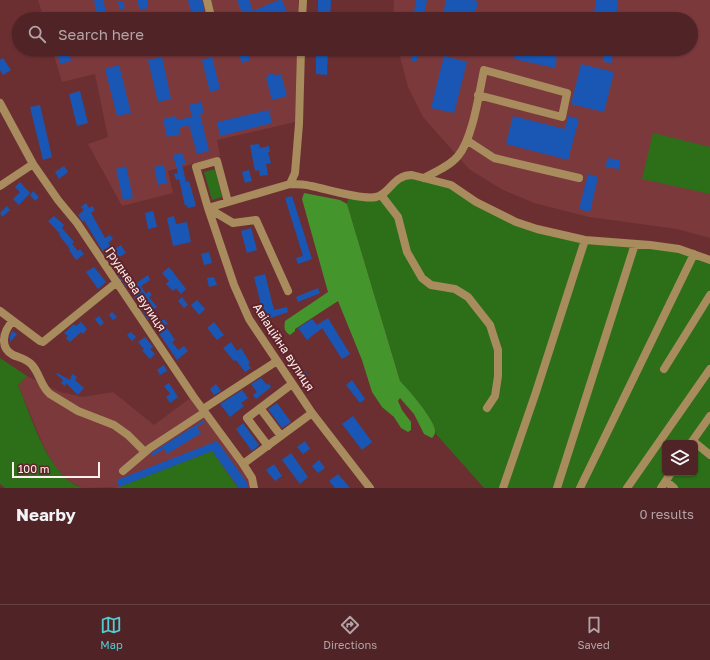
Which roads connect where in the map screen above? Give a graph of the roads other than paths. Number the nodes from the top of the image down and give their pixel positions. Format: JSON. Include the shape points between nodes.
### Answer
{"nodes":[{"id":1,"x":207,"y":0,"type":"edge"},
{"id":2,"x":303,"y":0,"type":"edge"},
{"id":3,"x":210,"y":12,"type":"edge"},
{"id":4,"x":302,"y":12,"type":"edge"},
{"id":5,"x":301,"y":56,"type":"edge"},
{"id":6,"x":478,"y":95,"type":"junction"},
{"id":7,"x":0,"y":103,"type":"edge"},
{"id":8,"x":468,"y":141,"type":"junction"},
{"id":9,"x":33,"y":164,"type":"junction"},
{"id":10,"x":424,"y":178,"type":"junction"},
{"id":11,"x":579,"y":178,"type":"dead end"},
{"id":12,"x":290,"y":184,"type":"junction"},
{"id":13,"x":0,"y":186,"type":"edge"},
{"id":14,"x":381,"y":195,"type":"junction"},
{"id":15,"x":228,"y":202,"type":"junction"},
{"id":16,"x":208,"y":208,"type":"junction"},
{"id":17,"x":585,"y":240,"type":"junction"},
{"id":18,"x":635,"y":244,"type":"junction"},
{"id":19,"x":694,"y":254,"type":"junction"},
{"id":20,"x":710,"y":260,"type":"edge"},
{"id":21,"x":117,"y":282,"type":"junction"},
{"id":22,"x":288,"y":291,"type":"dead end"},
{"id":23,"x":710,"y":296,"type":"edge"},
{"id":24,"x":0,"y":311,"type":"edge"},
{"id":25,"x":13,"y":321,"type":"junction"},
{"id":26,"x":277,"y":360,"type":"junction"},
{"id":27,"x":664,"y":369,"type":"dead end"},
{"id":28,"x":710,"y":369,"type":"edge"},
{"id":29,"x":292,"y":384,"type":"junction"},
{"id":30,"x":260,"y":408,"type":"junction"},
{"id":31,"x":488,"y":408,"type":"dead end"},
{"id":32,"x":204,"y":410,"type":"junction"},
{"id":33,"x":312,"y":413,"type":"junction"},
{"id":34,"x":710,"y":416,"type":"edge"},
{"id":35,"x":281,"y":436,"type":"junction"},
{"id":36,"x":693,"y":440,"type":"edge"},
{"id":37,"x":268,"y":446,"type":"junction"},
{"id":38,"x":698,"y":446,"type":"edge"},
{"id":39,"x":145,"y":452,"type":"junction"},
{"id":40,"x":710,"y":455,"type":"edge"},
{"id":41,"x":243,"y":464,"type":"junction"},
{"id":42,"x":123,"y":471,"type":"dead end"},
{"id":43,"x":669,"y":476,"type":"edge"},
{"id":44,"x":666,"y":481,"type":"junction"},
{"id":45,"x":254,"y":488,"type":"edge"},
{"id":46,"x":370,"y":488,"type":"edge"},
{"id":47,"x":503,"y":488,"type":"edge"},
{"id":48,"x":557,"y":488,"type":"edge"},
{"id":49,"x":580,"y":488,"type":"edge"},
{"id":50,"x":626,"y":488,"type":"edge"},
{"id":51,"x":661,"y":488,"type":"edge"},
{"id":52,"x":674,"y":488,"type":"edge"}],
"edges":[{"from":1,"to":3,"type":"street"},
{"from":2,"to":4,"type":"street"},
{"from":5,"to":12,"type":"street","via":[[295,173]]},
{"from":6,"to":6,"type":"street","via":[[484,70],[567,93],[562,117]]},
{"from":6,"to":8,"type":"street"},
{"from":7,"to":9,"type":"street","name":"Груднева вулиця"},
{"from":8,"to":10,"type":"street","via":[[448,165]]},
{"from":8,"to":11,"type":"street","via":[[494,158]]},
{"from":9,"to":13,"type":"street"},
{"from":9,"to":21,"type":"street","name":"Груднева вулиця"},
{"from":10,"to":14,"type":"street","via":[[406,175]]},
{"from":10,"to":17,"type":"street","via":[[451,185],[476,202],[516,222]]},
{"from":12,"to":14,"type":"street","via":[[310,185],[357,196],[374,198]]},
{"from":12,"to":15,"type":"street"},
{"from":14,"to":31,"type":"street","via":[[398,217],[407,252],[422,278],[431,285],[455,289],[468,297],[490,325],[498,350],[498,376],[495,396]]},
{"from":15,"to":16,"type":"street"},
{"from":15,"to":16,"type":"street","name":"Авіаційна вулиця","via":[[217,161],[196,167]]},
{"from":16,"to":22,"type":"street","via":[[233,223],[256,220]]},
{"from":16,"to":26,"type":"street","name":"Авіаційна вулиця","via":[[234,285],[249,319]]},
{"from":17,"to":18,"type":"street"},
{"from":17,"to":47,"type":"street"},
{"from":18,"to":19,"type":"street","via":[[679,249]]},
{"from":18,"to":48,"type":"street"},
{"from":19,"to":20,"type":"street"},
{"from":19,"to":49,"type":"street"},
{"from":21,"to":25,"type":"street","via":[[46,340],[40,341]]},
{"from":21,"to":32,"type":"street","name":"Груднева вулиця"},
{"from":23,"to":27,"type":"street"},
{"from":24,"to":25,"type":"street"},
{"from":25,"to":39,"type":"street","via":[[1,336],[0,343],[6,352],[31,363],[46,391],[55,398],[78,411],[114,425]]},
{"from":26,"to":29,"type":"street","name":"Авіаційна вулиця"},
{"from":26,"to":32,"type":"street"},
{"from":28,"to":50,"type":"street"},
{"from":29,"to":30,"type":"street"},
{"from":29,"to":33,"type":"street","name":"Авіаційна вулиця"},
{"from":30,"to":35,"type":"street"},
{"from":30,"to":37,"type":"street","via":[[247,418]]},
{"from":32,"to":39,"type":"street"},
{"from":32,"to":41,"type":"street","name":"Груднева вулиця"},
{"from":33,"to":35,"type":"street"},
{"from":33,"to":46,"type":"street","name":"Авіаційна вулиця"},
{"from":34,"to":36,"type":"street"},
{"from":35,"to":37,"type":"street"},
{"from":37,"to":41,"type":"street"},
{"from":38,"to":40,"type":"street"},
{"from":39,"to":42,"type":"street"},
{"from":41,"to":45,"type":"street","name":"Груднева вулиця","via":[[252,478]]},
{"from":43,"to":44,"type":"street"},
{"from":44,"to":51,"type":"street"},
{"from":44,"to":52,"type":"street"}]}
